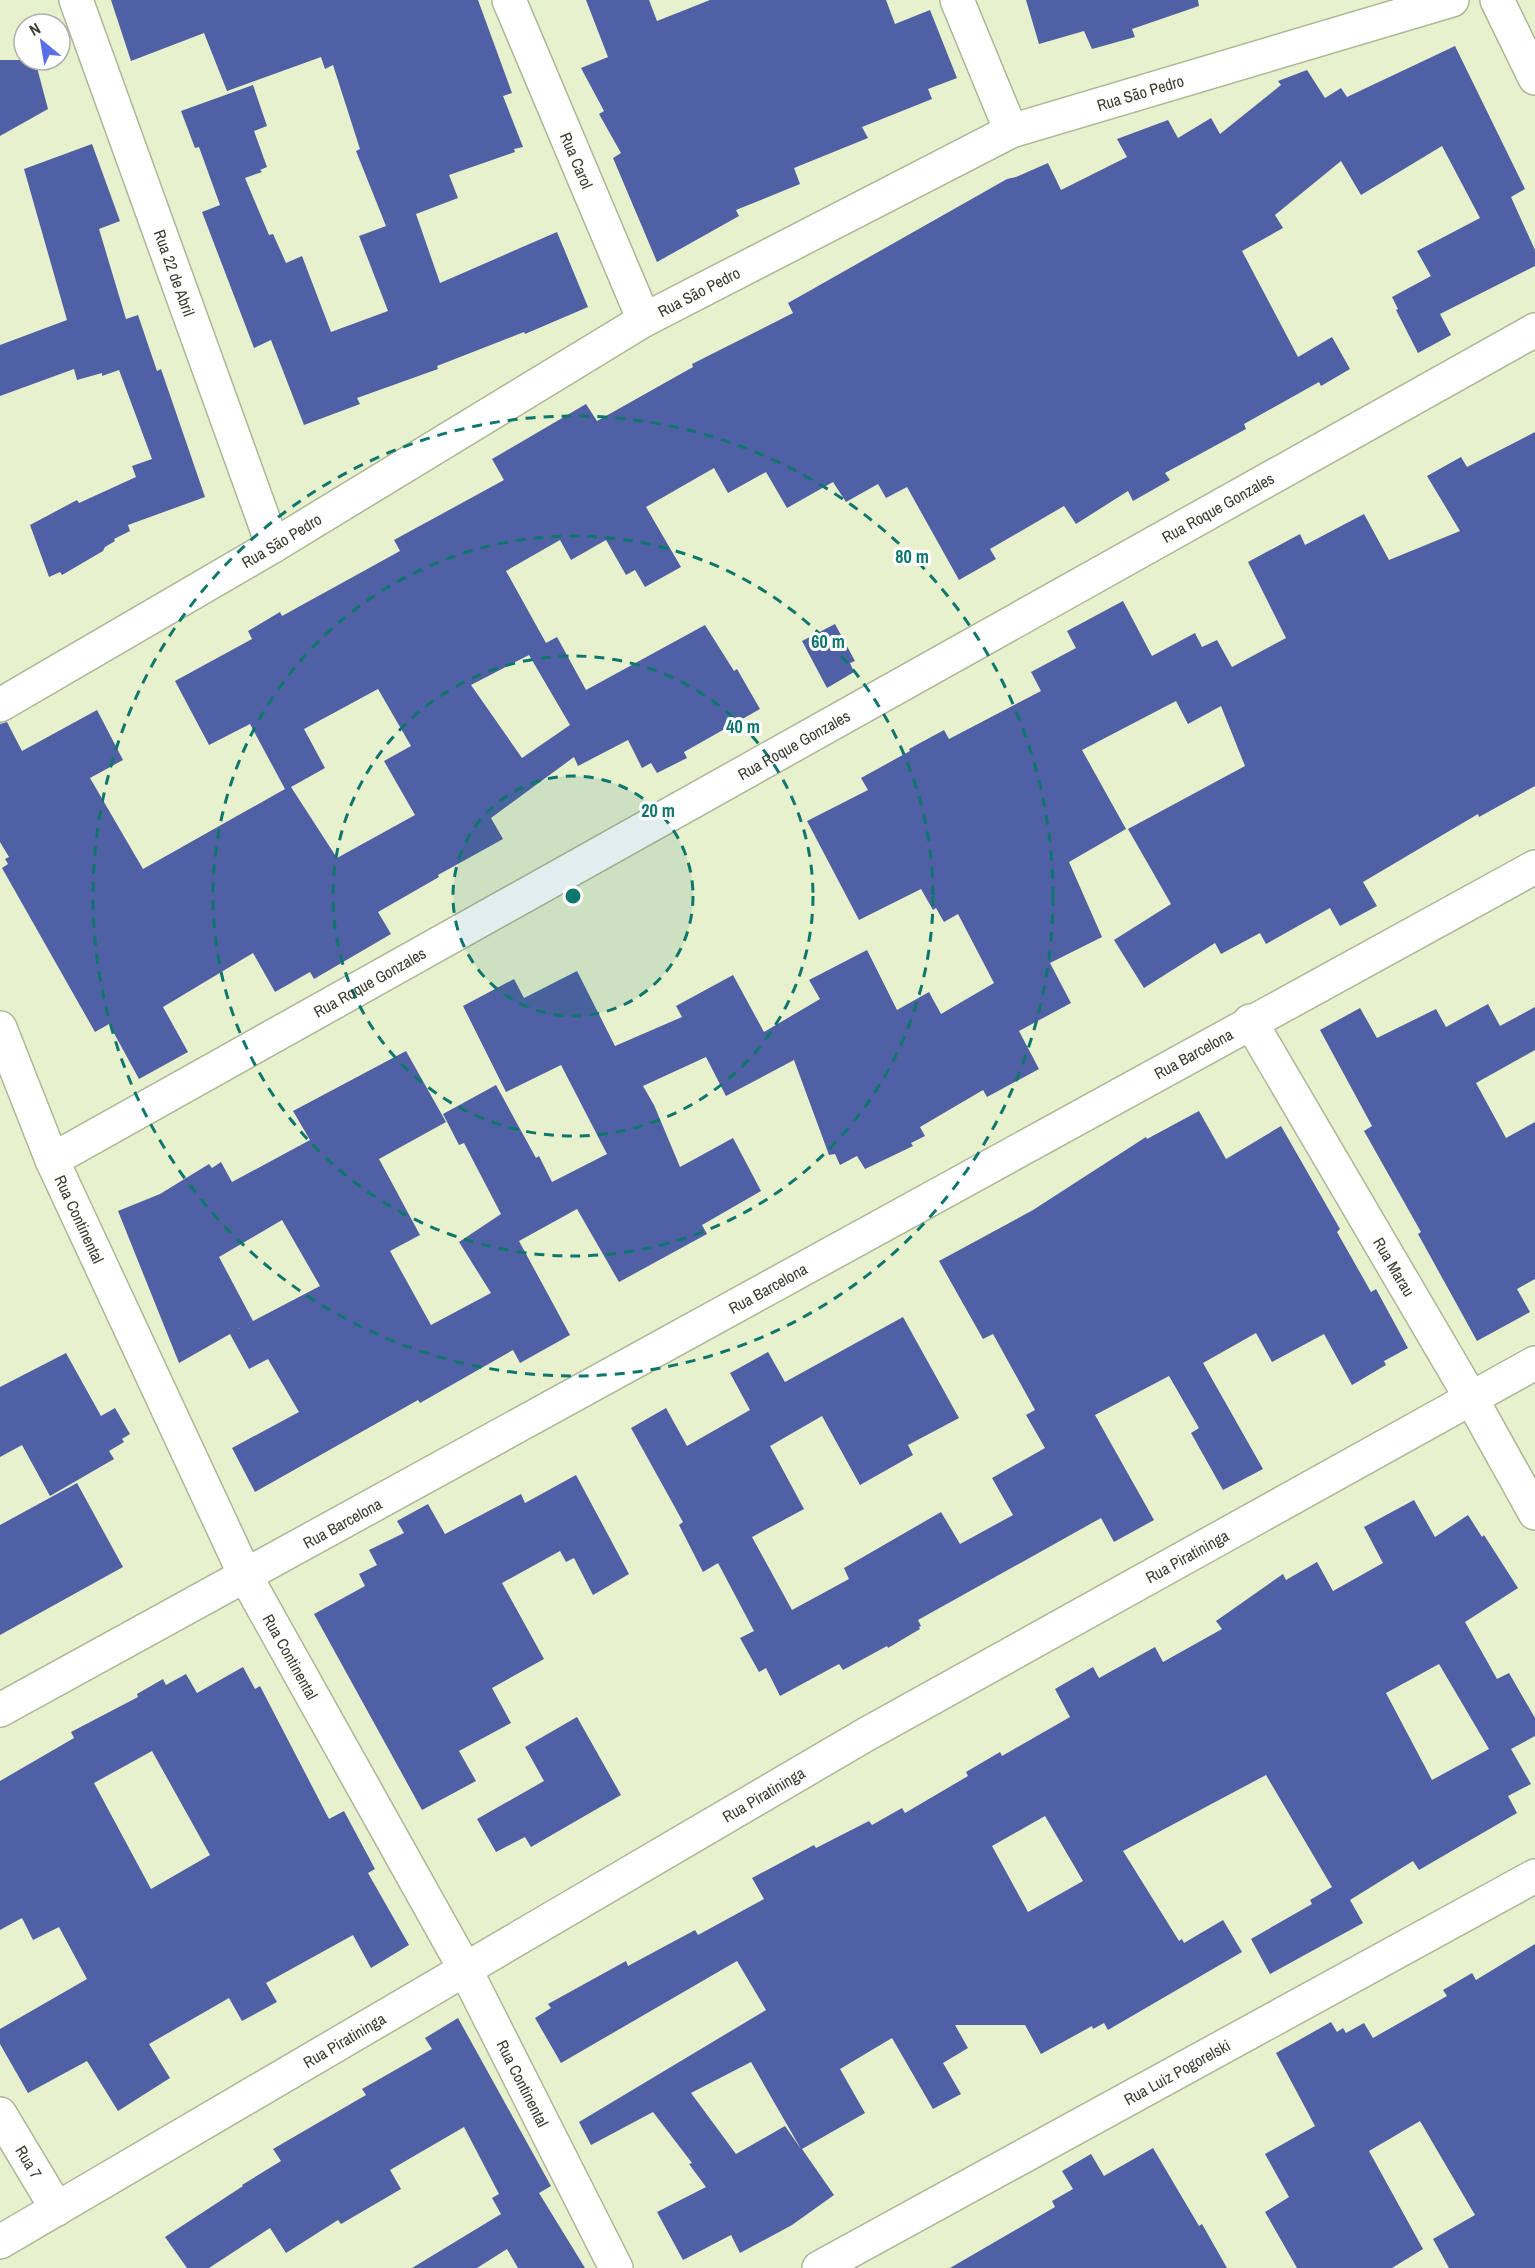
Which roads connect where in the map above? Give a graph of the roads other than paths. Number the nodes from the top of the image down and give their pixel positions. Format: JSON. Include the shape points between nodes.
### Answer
{"nodes":[{"id":1,"x":76,"y":0,"type":"edge"},
{"id":2,"x":509,"y":0,"type":"edge"},
{"id":3,"x":957,"y":0,"type":"edge"},
{"id":4,"x":1452,"y":0,"type":"edge"},
{"id":5,"x":1497,"y":0,"type":"edge"},
{"id":6,"x":1535,"y":78,"type":"edge"},
{"id":7,"x":1011,"y":131,"type":"junction"},
{"id":8,"x":645,"y":320,"type":"junction"},
{"id":9,"x":1535,"y":330,"type":"edge"},
{"id":10,"x":273,"y":546,"type":"junction"},
{"id":11,"x":0,"y":705,"type":"edge"},
{"id":12,"x":1535,"y":867,"type":"edge"},
{"id":13,"x":1250,"y":1022,"type":"junction"},
{"id":14,"x":0,"y":1028,"type":"edge"},
{"id":15,"x":52,"y":1160,"type":"junction"},
{"id":16,"x":1535,"y":1364,"type":"edge"},
{"id":17,"x":1471,"y":1398,"type":"junction"},
{"id":18,"x":1535,"y":1513,"type":"edge"},
{"id":19,"x":246,"y":1577,"type":"junction"},
{"id":20,"x":0,"y":1710,"type":"edge"},
{"id":21,"x":1535,"y":1876,"type":"edge"},
{"id":22,"x":465,"y":1969,"type":"junction"},
{"id":23,"x":0,"y":2114,"type":"edge"},
{"id":24,"x":57,"y":2210,"type":"junction"},
{"id":25,"x":0,"y":2242,"type":"edge"},
{"id":26,"x":616,"y":2268,"type":"edge"},
{"id":27,"x":819,"y":2268,"type":"edge"}],
"edges":[{"from":1,"to":10,"type":"street","name":"Rua 22 de Abril"},
{"from":2,"to":8,"type":"street","name":"Rua Carol"},
{"from":3,"to":7,"type":"street"},
{"from":4,"to":7,"type":"street","name":"Rua São Pedro"},
{"from":5,"to":6,"type":"street"},
{"from":7,"to":8,"type":"street","name":"Rua São Pedro"},
{"from":8,"to":10,"type":"street","name":"Rua São Pedro"},
{"from":9,"to":15,"type":"street","name":"Rua Roque Gonzales"},
{"from":10,"to":11,"type":"street","name":"Rua São Pedro"},
{"from":12,"to":13,"type":"street","name":"Rua Barcelona"},
{"from":13,"to":17,"type":"street","name":"Rua Marau"},
{"from":13,"to":19,"type":"street","name":"Rua Barcelona"},
{"from":14,"to":15,"type":"street","name":"Rua Continental"},
{"from":15,"to":19,"type":"street","name":"Rua Continental"},
{"from":16,"to":17,"type":"street","name":"Rua Piratininga"},
{"from":17,"to":18,"type":"street","name":"Rua Marau"},
{"from":17,"to":22,"type":"street","name":"Rua Piratininga","via":[[865,1735]]},
{"from":19,"to":20,"type":"street","name":"Rua Barcelona"},
{"from":19,"to":22,"type":"street","name":"Rua Continental"},
{"from":21,"to":27,"type":"street","name":"Rua Luiz Pogorelski"},
{"from":22,"to":24,"type":"street","name":"Rua Piratininga"},
{"from":22,"to":26,"type":"street","name":"Rua Continental"},
{"from":23,"to":24,"type":"street","name":"Rua 7"},
{"from":24,"to":25,"type":"street","name":"Rua Piratininga"}]}
